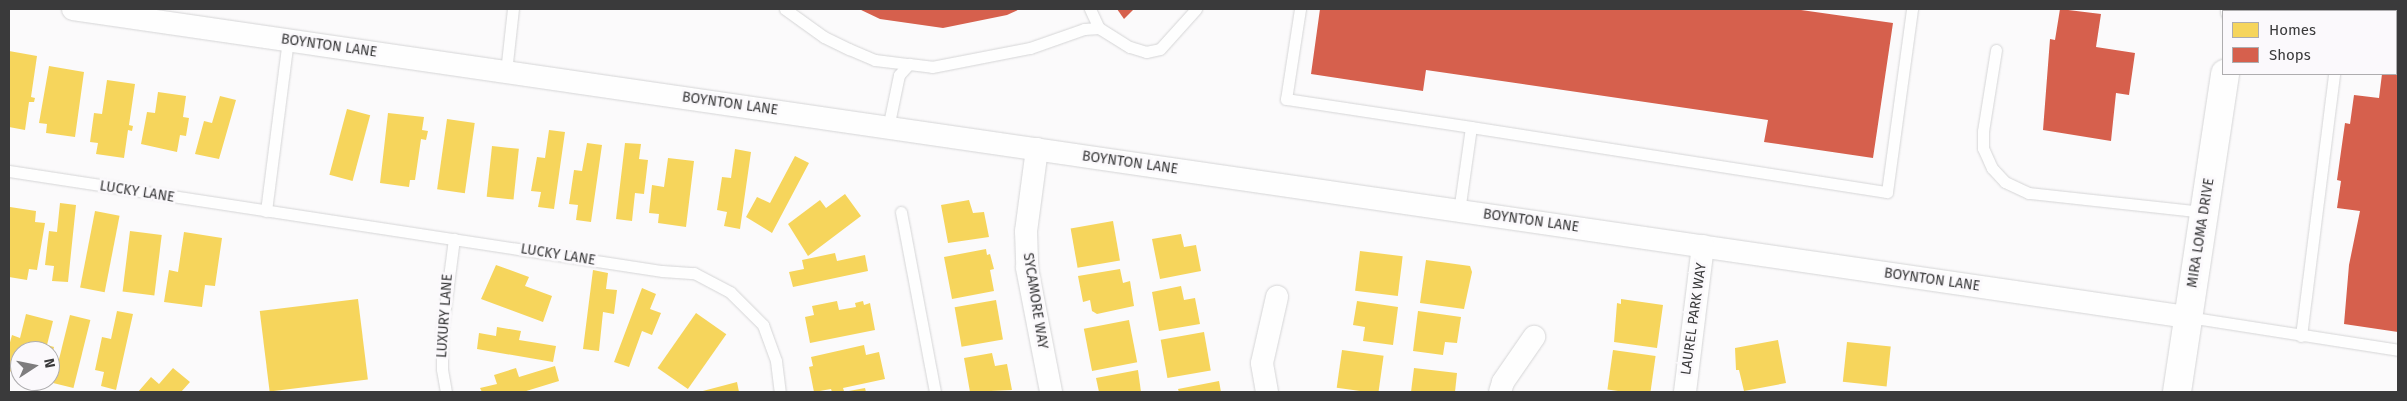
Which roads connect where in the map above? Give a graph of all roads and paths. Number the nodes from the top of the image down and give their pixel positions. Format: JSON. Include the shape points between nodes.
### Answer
{"nodes":[{"id":1,"x":73,"y":9,"type":"edge"},
{"id":2,"x":513,"y":9,"type":"edge"},
{"id":3,"x":785,"y":9,"type":"edge"},
{"id":4,"x":1090,"y":9,"type":"edge"},
{"id":5,"x":1196,"y":9,"type":"edge"},
{"id":6,"x":1300,"y":9,"type":"edge"},
{"id":7,"x":1912,"y":9,"type":"edge"},
{"id":8,"x":1099,"y":28,"type":"junction"},
{"id":9,"x":288,"y":40,"type":"junction"},
{"id":10,"x":1996,"y":50,"type":"dead end"},
{"id":11,"x":909,"y":64,"type":"junction"},
{"id":12,"x":506,"y":72,"type":"junction"},
{"id":13,"x":2225,"y":75,"type":"edge"},
{"id":14,"x":2334,"y":75,"type":"edge"},
{"id":15,"x":1471,"y":127,"type":"junction"},
{"id":16,"x":888,"y":128,"type":"junction"},
{"id":17,"x":1037,"y":149,"type":"junction"},
{"id":18,"x":9,"y":171,"type":"edge"},
{"id":19,"x":266,"y":211,"type":"junction"},
{"id":20,"x":1459,"y":211,"type":"junction"},
{"id":21,"x":901,"y":212,"type":"dead end"},
{"id":22,"x":2204,"y":212,"type":"junction"},
{"id":23,"x":454,"y":239,"type":"junction"},
{"id":24,"x":1703,"y":246,"type":"junction"},
{"id":25,"x":1277,"y":297,"type":"dead end"},
{"id":26,"x":2188,"y":317,"type":"junction"},
{"id":27,"x":2301,"y":336,"type":"junction"},
{"id":28,"x":1534,"y":337,"type":"dead end"},
{"id":29,"x":2398,"y":350,"type":"edge"},
{"id":30,"x":446,"y":392,"type":"edge"},
{"id":31,"x":780,"y":392,"type":"edge"},
{"id":32,"x":935,"y":392,"type":"edge"},
{"id":33,"x":1051,"y":392,"type":"edge"},
{"id":34,"x":1268,"y":392,"type":"edge"},
{"id":35,"x":1500,"y":392,"type":"edge"},
{"id":36,"x":1685,"y":392,"type":"edge"},
{"id":37,"x":2177,"y":392,"type":"edge"}],
"edges":[{"from":1,"to":9,"type":"street","name":"BOYNTON LANE"},
{"from":2,"to":12,"type":"lane"},
{"from":3,"to":11,"type":"lane","via":[[824,37],[849,49],[875,60]]},
{"from":4,"to":8,"type":"lane"},
{"from":5,"to":8,"type":"lane","via":[[1166,43],[1153,50],[1130,47]]},
{"from":6,"to":15,"type":"lane","via":[[1286,99]]},
{"from":7,"to":15,"type":"lane","via":[[1887,192]]},
{"from":8,"to":11,"type":"lane","via":[[1084,29],[1030,48],[932,67]]},
{"from":9,"to":12,"type":"street","name":"BOYNTON LANE"},
{"from":9,"to":19,"type":"lane"},
{"from":10,"to":22,"type":"lane","via":[[1983,131],[1984,148],[1992,168],[2005,182],[2029,193]]},
{"from":11,"to":16,"type":"lane","via":[[898,74]]},
{"from":12,"to":16,"type":"street","name":"BOYNTON LANE"},
{"from":13,"to":22,"type":"street","name":"MIRA LOMA DRIVE"},
{"from":14,"to":27,"type":"lane"},
{"from":15,"to":20,"type":"lane"},
{"from":16,"to":17,"type":"street","name":"BOYNTON LANE"},
{"from":17,"to":20,"type":"street","name":"BOYNTON LANE"},
{"from":17,"to":33,"type":"street","name":"SYCAMORE WAY","via":[[1026,231],[1027,268]]},
{"from":18,"to":19,"type":"lane","name":"LUCKY LANE"},
{"from":19,"to":23,"type":"lane","name":"LUCKY LANE"},
{"from":20,"to":24,"type":"street","name":"BOYNTON LANE"},
{"from":21,"to":32,"type":"lane"},
{"from":22,"to":26,"type":"street","name":"MIRA LOMA DRIVE"},
{"from":23,"to":30,"type":"lane","name":"LUXURY LANE","via":[[442,331]]},
{"from":23,"to":31,"type":"lane","name":"LUCKY LANE","via":[[694,273],[730,292],[763,326],[776,361]]},
{"from":24,"to":26,"type":"street","name":"BOYNTON LANE"},
{"from":24,"to":36,"type":"street","name":"LAUREL PARK WAY"},
{"from":25,"to":34,"type":"street","via":[[1262,363]]},
{"from":26,"to":27,"type":"lane"},
{"from":26,"to":37,"type":"street","name":"MIRA LOMA DRIVE"},
{"from":27,"to":29,"type":"lane"},
{"from":28,"to":35,"type":"street","via":[[1503,382]]}]}
